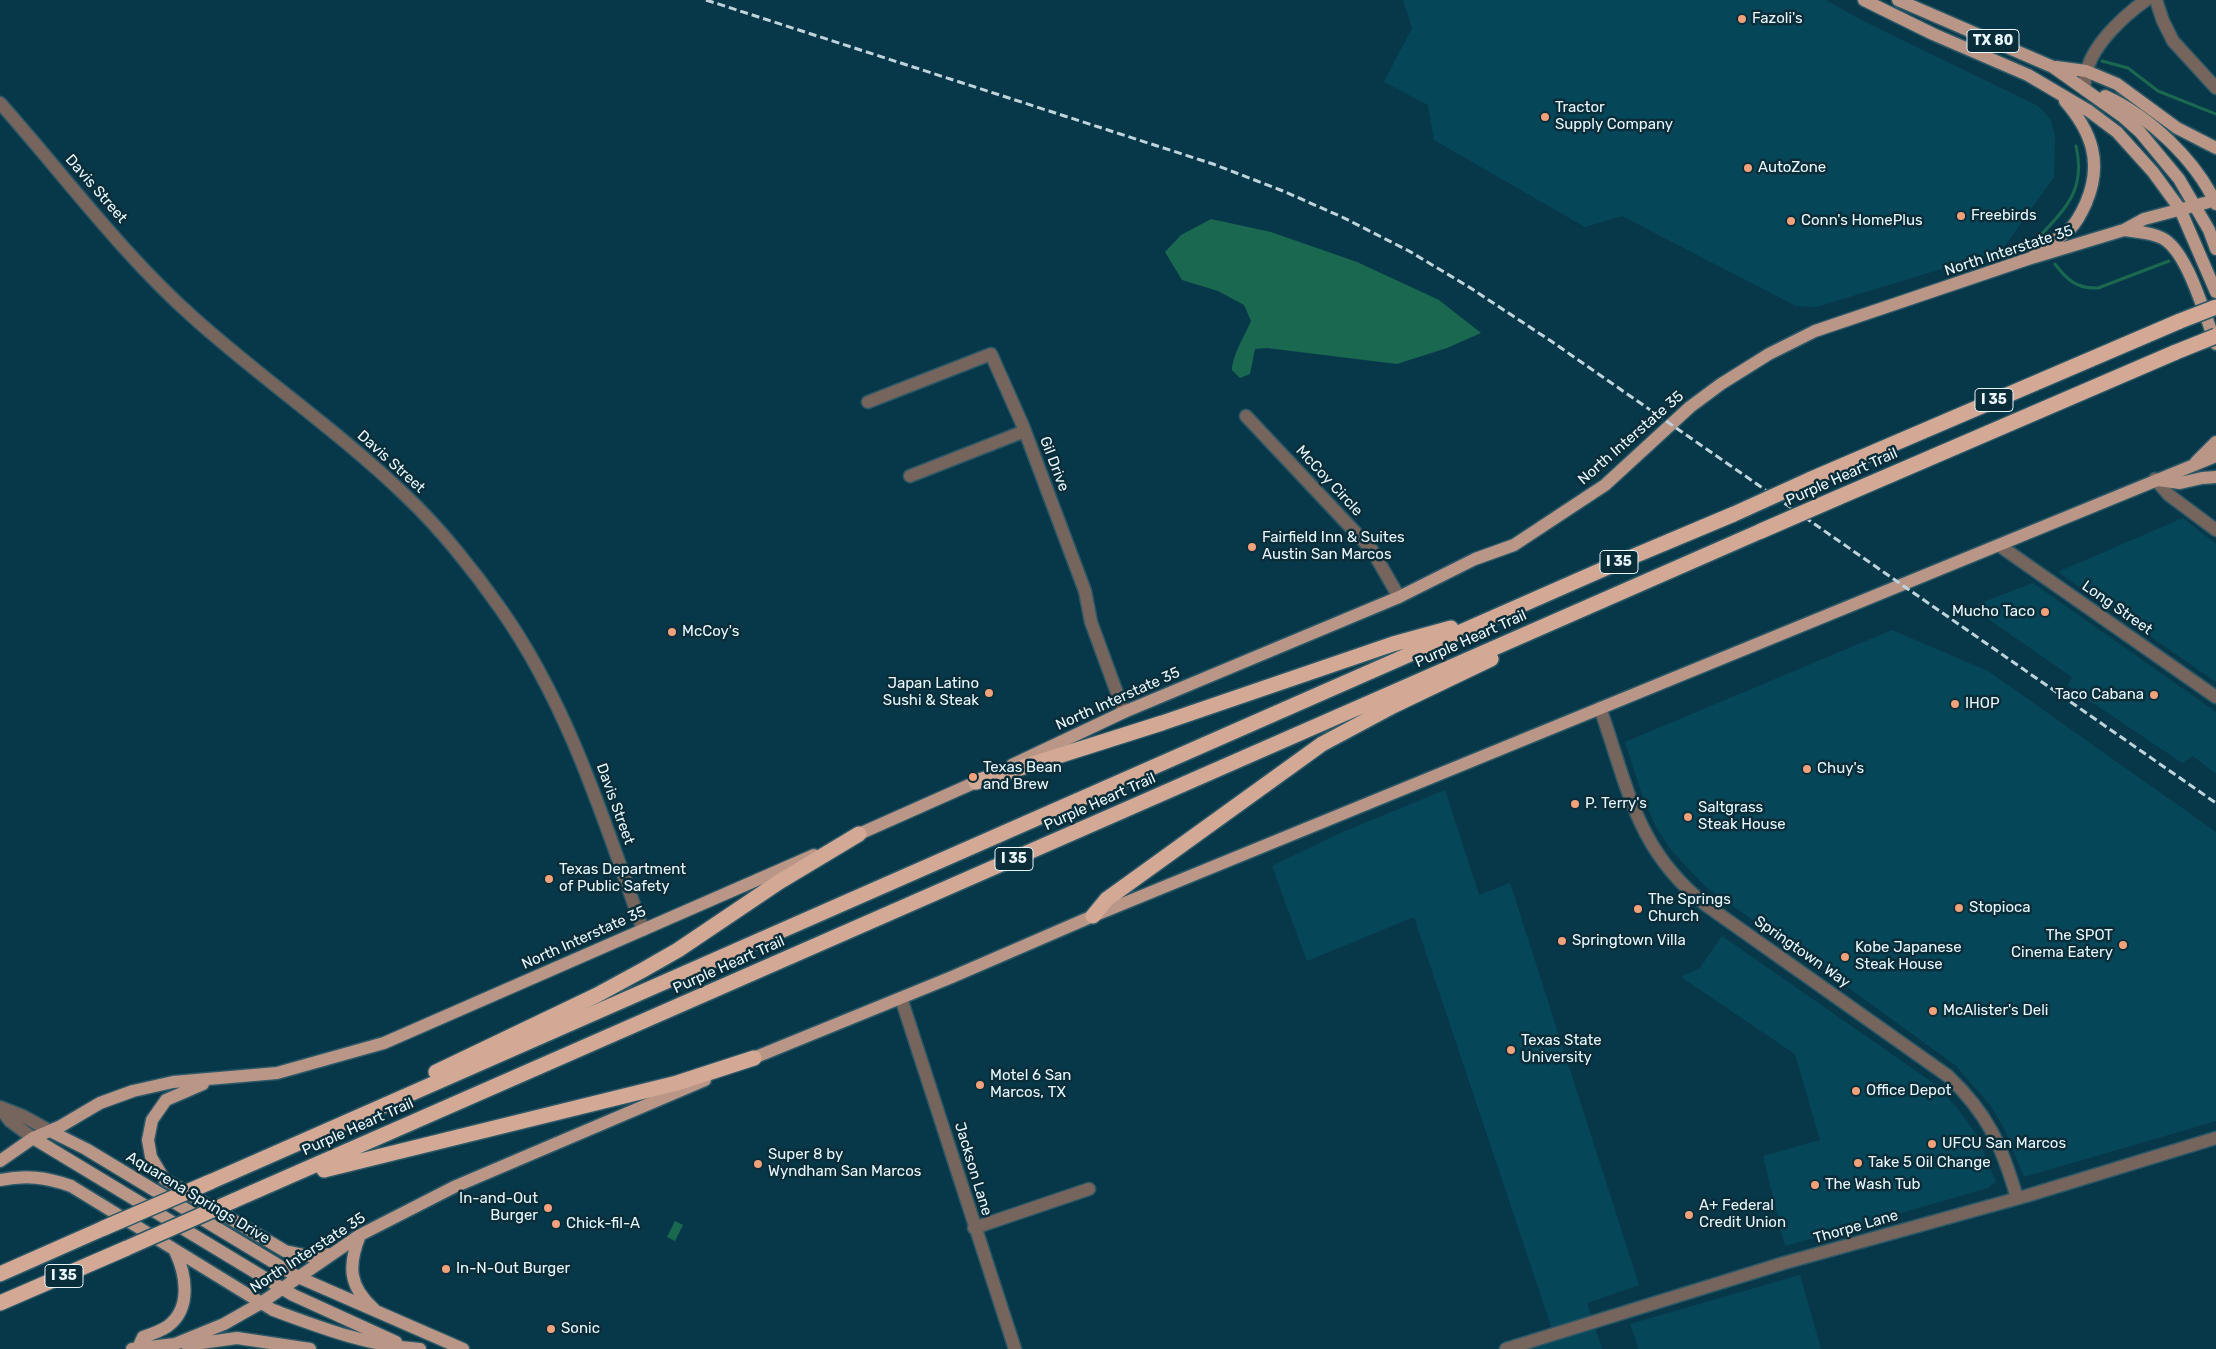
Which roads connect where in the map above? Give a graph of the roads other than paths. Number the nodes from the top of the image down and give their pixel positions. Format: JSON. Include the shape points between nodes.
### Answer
{"nodes":[{"id":1,"x":1864,"y":0,"type":"edge"},
{"id":2,"x":1898,"y":0,"type":"edge"},
{"id":3,"x":2146,"y":0,"type":"edge"},
{"id":4,"x":2156,"y":0,"type":"edge"},
{"id":5,"x":1933,"y":34,"type":"junction"},
{"id":6,"x":2053,"y":67,"type":"junction"},
{"id":7,"x":2086,"y":71,"type":"junction"},
{"id":8,"x":2216,"y":88,"type":"edge"},
{"id":9,"x":2084,"y":89,"type":"junction"},
{"id":10,"x":2057,"y":91,"type":"junction"},
{"id":11,"x":0,"y":103,"type":"edge"},
{"id":12,"x":2216,"y":148,"type":"edge"},
{"id":13,"x":2215,"y":201,"type":"edge"},
{"id":14,"x":2195,"y":206,"type":"junction"},
{"id":15,"x":2180,"y":209,"type":"junction"},
{"id":16,"x":2124,"y":230,"type":"junction"},
{"id":17,"x":2216,"y":249,"type":"edge"},
{"id":18,"x":2028,"y":260,"type":"junction"},
{"id":19,"x":2216,"y":292,"type":"edge"},
{"id":20,"x":2216,"y":307,"type":"edge"},
{"id":21,"x":2216,"y":336,"type":"edge"},
{"id":22,"x":2216,"y":344,"type":"edge"},
{"id":23,"x":868,"y":402,"type":"dead end"},
{"id":24,"x":1246,"y":416,"type":"dead end"},
{"id":25,"x":1025,"y":431,"type":"junction"},
{"id":26,"x":2216,"y":442,"type":"edge"},
{"id":27,"x":2216,"y":456,"type":"edge"},
{"id":28,"x":2195,"y":464,"type":"junction"},
{"id":29,"x":910,"y":476,"type":"dead end"},
{"id":30,"x":2216,"y":478,"type":"edge"},
{"id":31,"x":2156,"y":480,"type":"junction"},
{"id":32,"x":2216,"y":530,"type":"edge"},
{"id":33,"x":2000,"y":546,"type":"junction"},
{"id":34,"x":1400,"y":597,"type":"junction"},
{"id":35,"x":1585,"y":608,"type":"junction"},
{"id":36,"x":1505,"y":613,"type":"junction"},
{"id":37,"x":2216,"y":697,"type":"edge"},
{"id":38,"x":1600,"y":708,"type":"junction"},
{"id":39,"x":1124,"y":712,"type":"junction"},
{"id":40,"x":976,"y":782,"type":"junction"},
{"id":41,"x":859,"y":834,"type":"junction"},
{"id":42,"x":1093,"y":916,"type":"junction"},
{"id":43,"x":643,"y":930,"type":"junction"},
{"id":44,"x":901,"y":998,"type":"junction"},
{"id":45,"x":754,"y":1058,"type":"junction"},
{"id":46,"x":212,"y":1080,"type":"junction"},
{"id":47,"x":0,"y":1108,"type":"edge"},
{"id":48,"x":50,"y":1131,"type":"junction"},
{"id":49,"x":33,"y":1138,"type":"junction"},
{"id":50,"x":2216,"y":1138,"type":"edge"},
{"id":51,"x":0,"y":1162,"type":"edge"},
{"id":52,"x":243,"y":1167,"type":"junction"},
{"id":53,"x":0,"y":1180,"type":"edge"},
{"id":54,"x":268,"y":1186,"type":"junction"},
{"id":55,"x":1089,"y":1189,"type":"dead end"},
{"id":56,"x":2017,"y":1198,"type":"junction"},
{"id":57,"x":974,"y":1228,"type":"junction"},
{"id":58,"x":360,"y":1235,"type":"junction"},
{"id":59,"x":175,"y":1251,"type":"junction"},
{"id":60,"x":332,"y":1254,"type":"junction"},
{"id":61,"x":0,"y":1274,"type":"edge"},
{"id":62,"x":298,"y":1277,"type":"junction"},
{"id":63,"x":282,"y":1289,"type":"junction"},
{"id":64,"x":0,"y":1303,"type":"edge"},
{"id":65,"x":261,"y":1303,"type":"junction"},
{"id":66,"x":376,"y":1311,"type":"junction"},
{"id":67,"x":175,"y":1344,"type":"junction"},
{"id":68,"x":136,"y":1349,"type":"edge"},
{"id":69,"x":310,"y":1349,"type":"edge"},
{"id":70,"x":411,"y":1349,"type":"edge"},
{"id":71,"x":420,"y":1349,"type":"edge"},
{"id":72,"x":463,"y":1349,"type":"edge"},
{"id":73,"x":1015,"y":1349,"type":"edge"},
{"id":74,"x":1506,"y":1349,"type":"edge"}],
"edges":[{"from":1,"to":5,"type":"main road","number":"TX 80"},
{"from":2,"to":6,"type":"main road","number":"TX 80"},
{"from":3,"to":7,"type":"street","via":[[2114,28],[2092,57]]},
{"from":4,"to":8,"type":"street","via":[[2173,41]]},
{"from":5,"to":9,"type":"main road","via":[[1953,36],[2056,81]]},
{"from":5,"to":10,"type":"main road","number":"TX 80"},
{"from":6,"to":7,"type":"main road"},
{"from":6,"to":9,"type":"main road","number":"TX 80"},
{"from":7,"to":9,"type":"street"},
{"from":7,"to":12,"type":"main road","via":[[2117,84],[2177,128]]},
{"from":9,"to":13,"type":"main road","via":[[2117,101],[2151,126],[2192,167]]},
{"from":9,"to":14,"type":"main road","number":"TX 80","via":[[2140,132],[2174,173]]},
{"from":10,"to":15,"type":"main road","number":"TX 80","via":[[2117,132],[2153,172]]},
{"from":10,"to":18,"type":"main road","via":[[2080,118],[2089,136],[2094,154],[2091,191],[2071,228]]},
{"from":11,"to":43,"type":"street","name":"Davis Street","via":[[158,284],[246,364],[319,420],[409,498],[500,607],[538,667],[577,748]]},
{"from":13,"to":14,"type":"main road","name":"North Interstate 35"},
{"from":14,"to":15,"type":"main road","name":"North Interstate 35"},
{"from":14,"to":17,"type":"main road","number":"TX 80"},
{"from":15,"to":16,"type":"main road","name":"North Interstate 35","via":[[2144,219]]},
{"from":15,"to":19,"type":"main road","number":"TX 80"},
{"from":16,"to":18,"type":"main road","name":"North Interstate 35"},
{"from":16,"to":22,"type":"main road","via":[[2153,234],[2176,248],[2185,262]]},
{"from":18,"to":34,"type":"main road","name":"North Interstate 35","via":[[1815,331],[1769,354],[1690,407],[1605,485],[1550,523],[1514,545],[1475,560]]},
{"from":20,"to":36,"type":"highway","name":"Purple Heart Trail","number":"I 35","bridge":true,"via":[[2085,360]]},
{"from":21,"to":35,"type":"highway","name":"Purple Heart Trail","number":"I 35","bridge":true},
{"from":23,"to":25,"type":"street","name":"Gil Drive","via":[[991,354]]},
{"from":24,"to":34,"type":"street","name":"McCoy Circle","via":[[1372,550]]},
{"from":25,"to":29,"type":"street"},
{"from":25,"to":39,"type":"street","name":"Gil Drive"},
{"from":26,"to":28,"type":"main road"},
{"from":27,"to":28,"type":"main road","name":"North Interstate 35"},
{"from":28,"to":31,"type":"main road","name":"North Interstate 35"},
{"from":30,"to":31,"type":"main road","via":[[2180,482]]},
{"from":31,"to":32,"type":"street","via":[[2169,495]]},
{"from":31,"to":33,"type":"main road","name":"North Interstate 35"},
{"from":33,"to":37,"type":"street","name":"Long Street"},
{"from":33,"to":38,"type":"main road","name":"North Interstate 35"},
{"from":34,"to":39,"type":"main road","name":"North Interstate 35"},
{"from":35,"to":42,"type":"highway","via":[[1465,673],[1322,744],[1107,899]]},
{"from":35,"to":54,"type":"highway","name":"Purple Heart Trail","number":"I 35"},
{"from":36,"to":40,"type":"highway","via":[[1394,644]]},
{"from":36,"to":52,"type":"highway","name":"Purple Heart Trail","number":"I 35"},
{"from":38,"to":42,"type":"main road","name":"North Interstate 35"},
{"from":38,"to":56,"type":"street","name":"Springtown Way","via":[[1639,823],[1661,860],[1678,880],[1706,905],[1948,1076],[1974,1104],[1998,1141]]},
{"from":39,"to":40,"type":"main road","name":"North Interstate 35"},
{"from":40,"to":41,"type":"main road","name":"North Interstate 35"},
{"from":41,"to":43,"type":"main road","name":"North Interstate 35"},
{"from":41,"to":52,"type":"highway","via":[[628,979]]},
{"from":42,"to":44,"type":"main road","name":"North Interstate 35"},
{"from":43,"to":46,"type":"main road","name":"North Interstate 35","via":[[384,1042],[277,1073]]},
{"from":44,"to":45,"type":"main road","name":"North Interstate 35"},
{"from":44,"to":57,"type":"street","name":"Jackson Lane"},
{"from":45,"to":54,"type":"highway","via":[[677,1083],[357,1160]]},
{"from":45,"to":58,"type":"main road","name":"North Interstate 35","via":[[454,1187]]},
{"from":46,"to":48,"type":"main road","name":"North Interstate 35","via":[[174,1082],[119,1095]]},
{"from":46,"to":60,"type":"main road","via":[[166,1100],[152,1120],[148,1140],[151,1157],[164,1179],[285,1251],[309,1256]]},
{"from":47,"to":48,"type":"street","name":"Aquarena Springs Drive"},
{"from":47,"to":49,"type":"street","name":"Aquarena Springs Drive","via":[[10,1121]]},
{"from":48,"to":49,"type":"main road","name":"North Interstate 35"},
{"from":48,"to":62,"type":"main road","name":"Aquarena Springs Drive","via":[[86,1149]]},
{"from":49,"to":51,"type":"main road","name":"North Interstate 35"},
{"from":49,"to":63,"type":"main road","name":"Aquarena Springs Drive"},
{"from":50,"to":56,"type":"street","name":"Thorpe Lane"},
{"from":52,"to":61,"type":"highway","name":"Purple Heart Trail","number":"I 35","bridge":true},
{"from":53,"to":59,"type":"main road","via":[[32,1176],[71,1186]]},
{"from":54,"to":64,"type":"highway","name":"Purple Heart Trail","number":"I 35","bridge":true},
{"from":55,"to":57,"type":"street"},
{"from":56,"to":74,"type":"street","name":"Thorpe Lane","via":[[1784,1263]]},
{"from":57,"to":73,"type":"street","name":"Jackson Lane"},
{"from":58,"to":60,"type":"main road","name":"North Interstate 35"},
{"from":58,"to":66,"type":"main road","via":[[352,1255],[355,1284],[365,1301]]},
{"from":59,"to":65,"type":"main road"},
{"from":59,"to":68,"type":"main road","via":[[183,1272],[184,1301],[175,1320],[162,1330],[143,1337]]},
{"from":60,"to":62,"type":"main road","name":"North Interstate 35"},
{"from":62,"to":63,"type":"main road","name":"North Interstate 35"},
{"from":62,"to":66,"type":"main road","name":"Aquarena Springs Drive"},
{"from":63,"to":65,"type":"main road","name":"North Interstate 35"},
{"from":63,"to":70,"type":"main road","name":"Aquarena Springs Drive"},
{"from":65,"to":67,"type":"main road","name":"North Interstate 35","via":[[224,1324]]},
{"from":65,"to":70,"type":"main road","via":[[332,1333]]},
{"from":66,"to":72,"type":"main road","name":"Aquarena Springs Drive"},
{"from":67,"to":68,"type":"main road","name":"North Interstate 35"},
{"from":67,"to":69,"type":"main road","via":[[182,1346],[237,1338]]},
{"from":70,"to":71,"type":"main road"}]}
